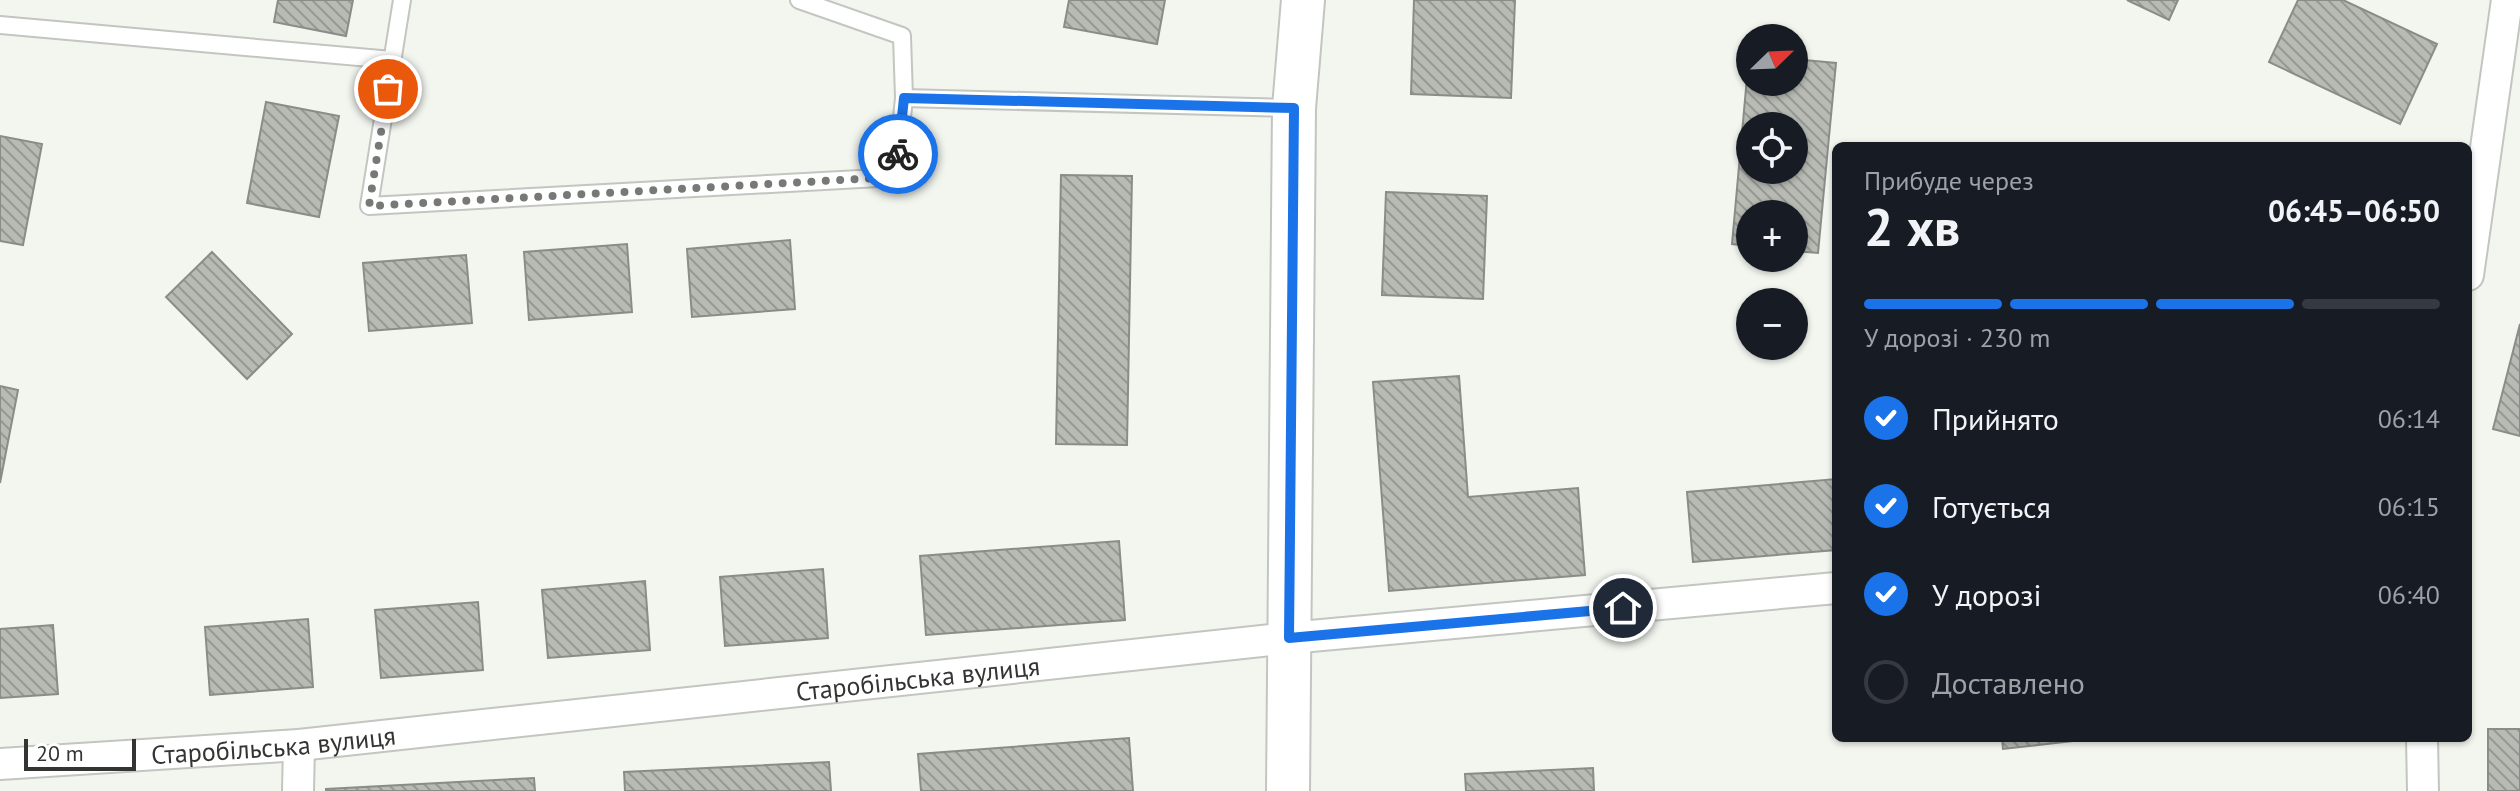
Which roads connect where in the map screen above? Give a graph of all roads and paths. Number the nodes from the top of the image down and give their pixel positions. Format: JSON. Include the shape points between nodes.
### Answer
{"nodes":[{"id":1,"x":402,"y":0,"type":"edge"},
{"id":2,"x":799,"y":0,"type":"edge"},
{"id":3,"x":1303,"y":0,"type":"edge"},
{"id":4,"x":2507,"y":0,"type":"edge"},
{"id":5,"x":0,"y":25,"type":"edge"},
{"id":6,"x":392,"y":60,"type":"junction"},
{"id":7,"x":904,"y":98,"type":"junction"},
{"id":8,"x":1294,"y":108,"type":"junction"},
{"id":9,"x":2472,"y":247,"type":"edge"},
{"id":10,"x":1832,"y":588,"type":"edge"},
{"id":11,"x":1289,"y":638,"type":"junction"},
{"id":12,"x":2422,"y":742,"type":"edge"},
{"id":13,"x":299,"y":745,"type":"junction"},
{"id":14,"x":0,"y":764,"type":"edge"},
{"id":15,"x":298,"y":791,"type":"edge"},
{"id":16,"x":1288,"y":791,"type":"edge"},
{"id":17,"x":2423,"y":791,"type":"edge"}],
"edges":[{"from":1,"to":6,"type":"lane"},
{"from":2,"to":7,"type":"lane","via":[[902,36]]},
{"from":3,"to":8,"type":"main road"},
{"from":4,"to":9,"type":"street"},
{"from":5,"to":6,"type":"lane"},
{"from":6,"to":7,"type":"lane","via":[[369,206],[896,177]]},
{"from":7,"to":8,"type":"lane"},
{"from":8,"to":11,"type":"main road"},
{"from":10,"to":11,"type":"street","name":"Старобільська вулиця"},
{"from":11,"to":13,"type":"street","name":"Старобільська вулиця"},
{"from":11,"to":16,"type":"main road"},
{"from":12,"to":17,"type":"street"},
{"from":13,"to":14,"type":"street","name":"Старобільська вулиця"},
{"from":13,"to":15,"type":"street"}]}
